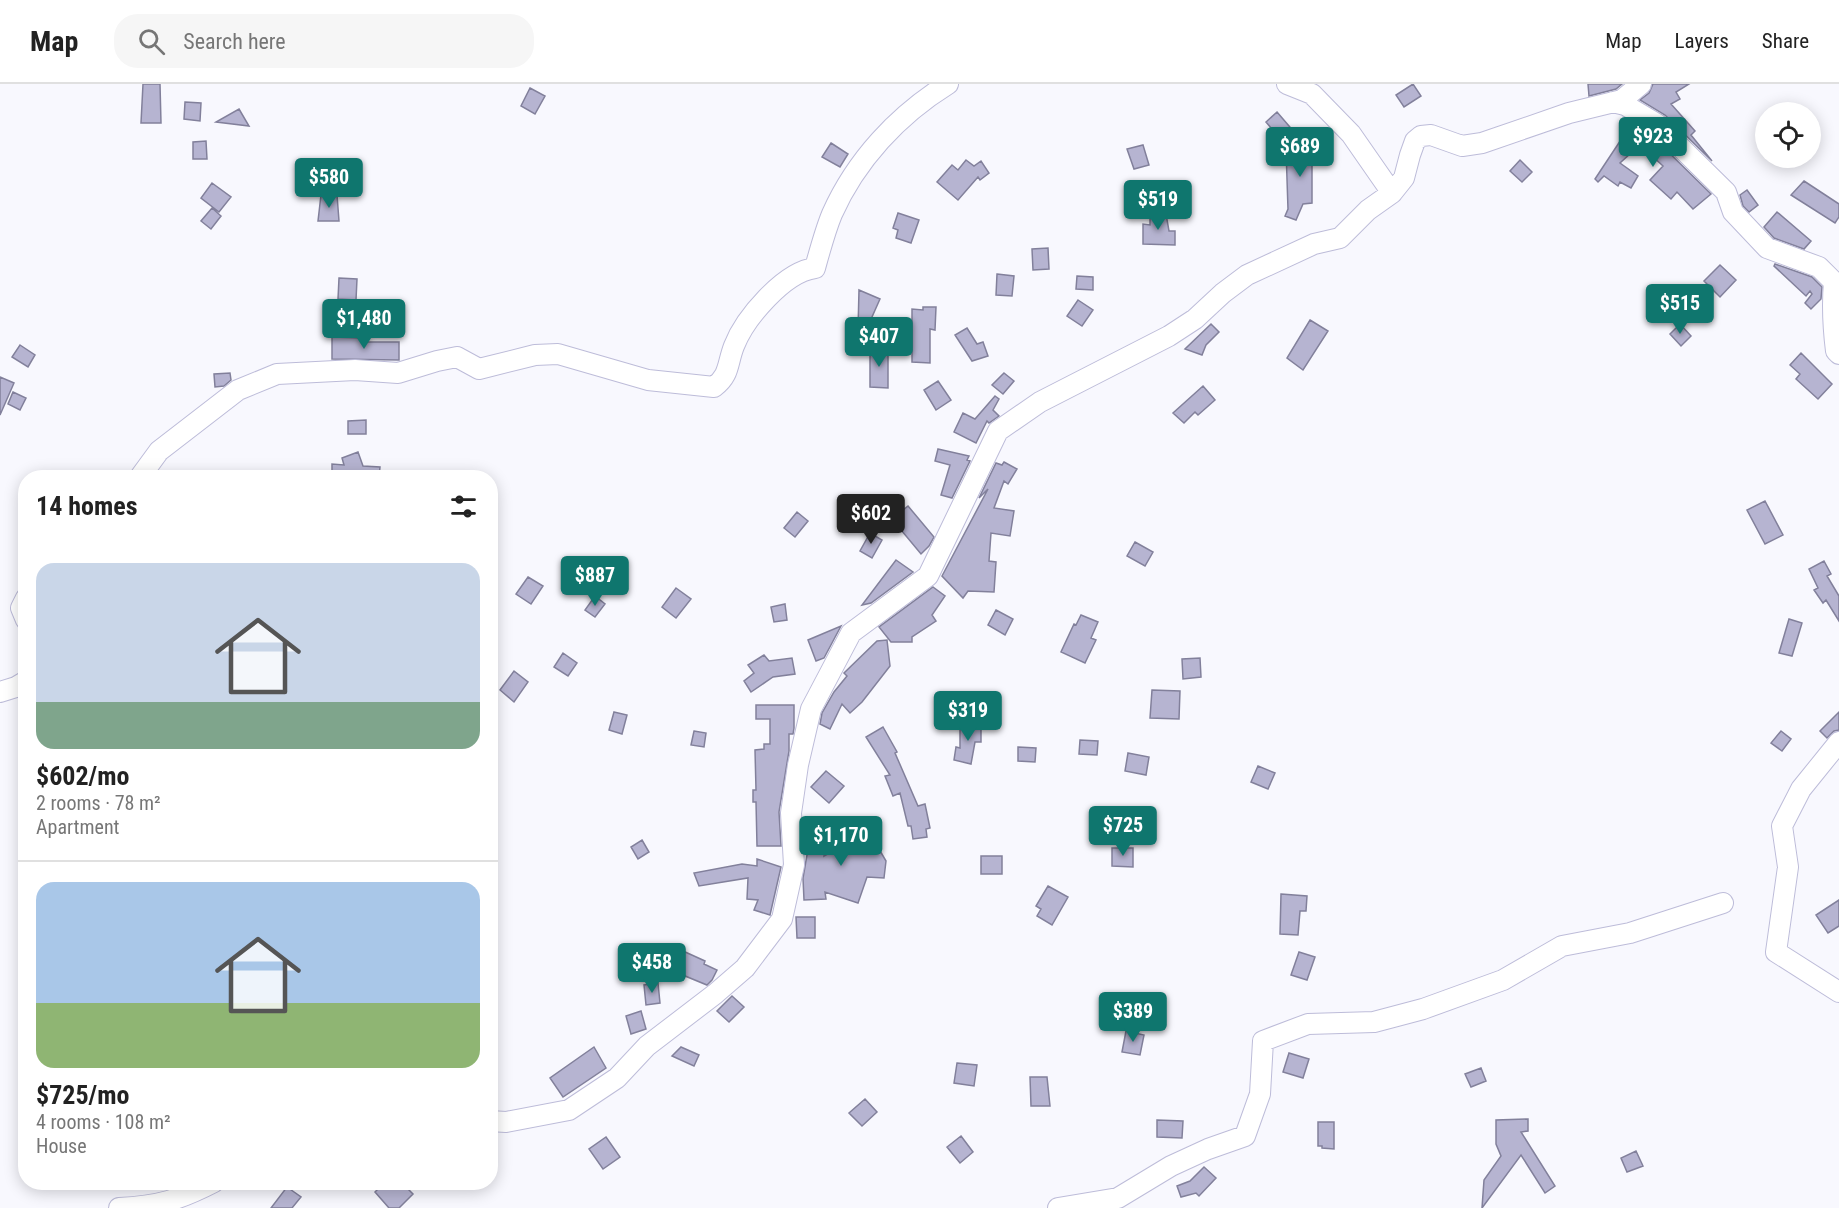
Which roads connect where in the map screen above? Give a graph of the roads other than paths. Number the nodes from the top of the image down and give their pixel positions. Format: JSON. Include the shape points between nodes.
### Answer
{"nodes":[{"id":1,"x":948,"y":84,"type":"edge"},
{"id":2,"x":1287,"y":84,"type":"edge"},
{"id":3,"x":1641,"y":84,"type":"edge"},
{"id":4,"x":1613,"y":102,"type":"junction"},
{"id":5,"x":1392,"y":193,"type":"junction"},
{"id":6,"x":1839,"y":354,"type":"edge"},
{"id":7,"x":145,"y":470,"type":"edge"},
{"id":8,"x":18,"y":686,"type":"edge"},
{"id":9,"x":0,"y":692,"type":"edge"},
{"id":10,"x":1839,"y":742,"type":"edge"},
{"id":11,"x":1723,"y":903,"type":"dead end"},
{"id":12,"x":1839,"y":992,"type":"edge"},
{"id":13,"x":498,"y":1122,"type":"edge"},
{"id":14,"x":198,"y":1190,"type":"edge"},
{"id":15,"x":119,"y":1208,"type":"edge"},
{"id":16,"x":1058,"y":1208,"type":"edge"}],
"edges":[{"from":1,"to":7,"type":"street","via":[[904,116],[861,163],[832,214],[815,268],[803,269],[790,279],[745,323],[725,379],[714,387],[648,380],[558,354],[535,355],[479,369],[457,357],[398,373],[355,370],[277,374],[238,390],[159,451]]},
{"from":2,"to":5,"type":"street","via":[[1312,94],[1351,134]]},
{"from":3,"to":4,"type":"street","via":[[1625,98]]},
{"from":4,"to":5,"type":"street","via":[[1482,143],[1462,146],[1431,135],[1420,136],[1404,178]]},
{"from":4,"to":6,"type":"street","via":[[1626,105],[1657,124],[1726,192],[1733,212],[1767,248],[1819,267],[1834,282],[1832,314]]},
{"from":5,"to":13,"type":"street","via":[[1340,238],[1314,244],[1247,275],[1195,319],[1168,336],[1040,402],[998,431],[928,576],[851,633],[811,709],[791,813],[794,864],[782,919],[745,968],[647,1046],[617,1078],[568,1110]]},
{"from":8,"to":9,"type":"street"},
{"from":10,"to":12,"type":"street","via":[[1801,789],[1782,826],[1788,867],[1776,952]]},
{"from":11,"to":16,"type":"street","via":[[1630,933],[1562,946],[1503,980],[1423,1009],[1374,1022],[1308,1024],[1263,1041],[1260,1094],[1245,1136],[1171,1166],[1118,1198]]},
{"from":14,"to":15,"type":"street","via":[[179,1199]]}]}
